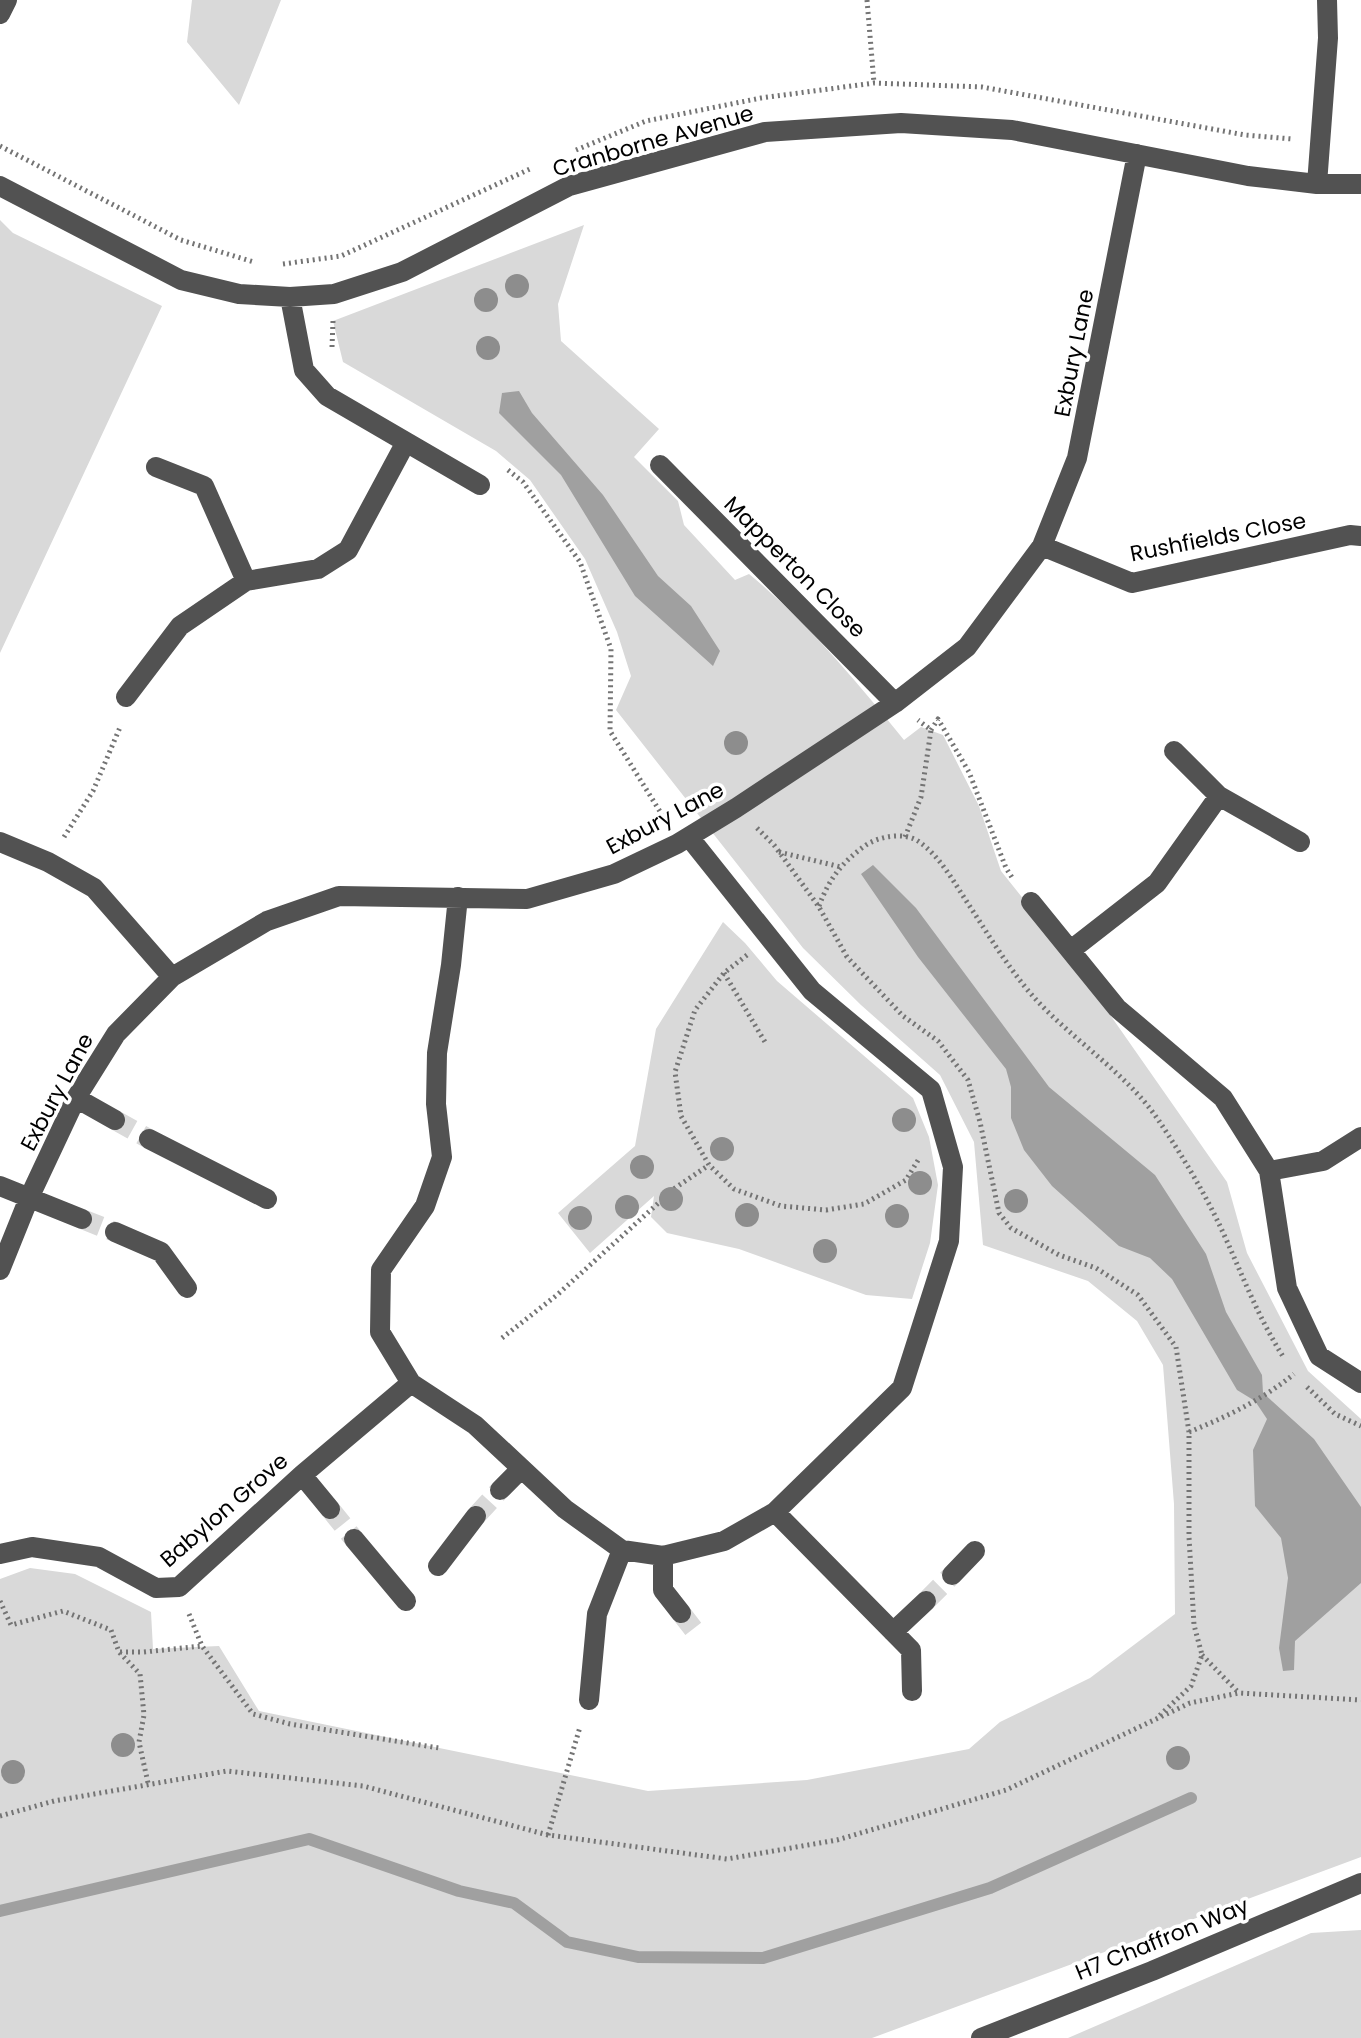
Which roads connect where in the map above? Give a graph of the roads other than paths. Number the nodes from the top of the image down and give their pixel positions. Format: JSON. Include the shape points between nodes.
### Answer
{"nodes":[{"id":1,"x":7,"y":0,"type":"edge"},
{"id":2,"x":1327,"y":0,"type":"edge"},
{"id":3,"x":0,"y":14,"type":"edge"},
{"id":4,"x":1137,"y":154,"type":"junction"},
{"id":5,"x":1317,"y":184,"type":"junction"},
{"id":6,"x":1361,"y":184,"type":"edge"},
{"id":7,"x":0,"y":186,"type":"edge"},
{"id":8,"x":290,"y":297,"type":"junction"},
{"id":9,"x":406,"y":442,"type":"junction"},
{"id":10,"x":660,"y":465,"type":"dead end"},
{"id":11,"x":156,"y":467,"type":"dead end"},
{"id":12,"x":480,"y":485,"type":"dead end"},
{"id":13,"x":1361,"y":536,"type":"edge"},
{"id":14,"x":1042,"y":546,"type":"junction"},
{"id":15,"x":246,"y":581,"type":"junction"},
{"id":16,"x":126,"y":697,"type":"road end"},
{"id":17,"x":895,"y":703,"type":"junction"},
{"id":18,"x":1174,"y":751,"type":"dead end"},
{"id":19,"x":1219,"y":796,"type":"junction"},
{"id":20,"x":683,"y":840,"type":"junction"},
{"id":21,"x":0,"y":842,"type":"edge"},
{"id":22,"x":1300,"y":842,"type":"dead end"},
{"id":23,"x":458,"y":897,"type":"junction"},
{"id":24,"x":1031,"y":902,"type":"road end"},
{"id":25,"x":1071,"y":950,"type":"junction"},
{"id":26,"x":172,"y":977,"type":"junction"},
{"id":27,"x":76,"y":1098,"type":"junction"},
{"id":28,"x":115,"y":1120,"type":"tunnel mouth"},
{"id":29,"x":149,"y":1139,"type":"tunnel mouth"},
{"id":30,"x":1358,"y":1145,"type":"edge"},
{"id":31,"x":1269,"y":1171,"type":"junction"},
{"id":32,"x":0,"y":1186,"type":"edge"},
{"id":33,"x":29,"y":1198,"type":"junction"},
{"id":34,"x":267,"y":1199,"type":"dead end"},
{"id":35,"x":82,"y":1219,"type":"tunnel mouth"},
{"id":36,"x":115,"y":1232,"type":"tunnel mouth"},
{"id":37,"x":0,"y":1270,"type":"edge"},
{"id":38,"x":187,"y":1288,"type":"dead end"},
{"id":39,"x":411,"y":1383,"type":"junction"},
{"id":40,"x":1361,"y":1383,"type":"edge"},
{"id":41,"x":521,"y":1469,"type":"junction"},
{"id":42,"x":302,"y":1475,"type":"junction"},
{"id":43,"x":500,"y":1490,"type":"tunnel mouth"},
{"id":44,"x":330,"y":1509,"type":"tunnel mouth"},
{"id":45,"x":775,"y":1512,"type":"junction"},
{"id":46,"x":476,"y":1516,"type":"tunnel mouth"},
{"id":47,"x":354,"y":1539,"type":"tunnel mouth"},
{"id":48,"x":622,"y":1550,"type":"junction"},
{"id":49,"x":975,"y":1551,"type":"dead end"},
{"id":50,"x":0,"y":1554,"type":"edge"},
{"id":51,"x":663,"y":1556,"type":"junction"},
{"id":52,"x":438,"y":1566,"type":"dead end"},
{"id":53,"x":952,"y":1575,"type":"tunnel mouth"},
{"id":54,"x":406,"y":1601,"type":"dead end"},
{"id":55,"x":926,"y":1601,"type":"tunnel mouth"},
{"id":56,"x":681,"y":1613,"type":"tunnel mouth"},
{"id":57,"x":893,"y":1632,"type":"junction"},
{"id":58,"x":912,"y":1691,"type":"dead end"},
{"id":59,"x":589,"y":1700,"type":"road end"},
{"id":60,"x":1361,"y":1883,"type":"edge"},
{"id":61,"x":981,"y":2038,"type":"edge"}],
"edges":[{"from":1,"to":3,"type":"street"},
{"from":2,"to":5,"type":"street"},
{"from":4,"to":5,"type":"street","name":"Cranborne Avenue"},
{"from":4,"to":8,"type":"street","name":"Cranborne Avenue","via":[[1012,130],[901,123],[765,132],[569,186],[402,272],[334,294]]},
{"from":4,"to":14,"type":"street","name":"Exbury Lane","via":[[1077,458]]},
{"from":5,"to":6,"type":"street","name":"Cranborne Avenue"},
{"from":7,"to":8,"type":"street","name":"Cranborne Avenue","via":[[181,280],[239,294]]},
{"from":8,"to":9,"type":"street","via":[[304,370],[327,396]]},
{"from":9,"to":12,"type":"street"},
{"from":9,"to":15,"type":"street","via":[[348,550],[318,569]]},
{"from":10,"to":17,"type":"street","name":"Mapperton Close"},
{"from":11,"to":15,"type":"street","via":[[204,486]]},
{"from":13,"to":14,"type":"street","name":"Rushfields Close","via":[[1132,583]]},
{"from":14,"to":17,"type":"street","name":"Exbury Lane","via":[[967,647]]},
{"from":15,"to":16,"type":"street","via":[[180,626]]},
{"from":17,"to":20,"type":"street","name":"Exbury Lane"},
{"from":18,"to":19,"type":"street"},
{"from":19,"to":22,"type":"street"},
{"from":19,"to":25,"type":"street","via":[[1157,883]]},
{"from":20,"to":23,"type":"street","name":"Exbury Lane","via":[[614,874],[527,899]]},
{"from":20,"to":45,"type":"street","via":[[812,991],[931,1090],[953,1167],[949,1241],[902,1388]]},
{"from":21,"to":26,"type":"street","via":[[94,888]]},
{"from":23,"to":26,"type":"street","name":"Exbury Lane","via":[[339,896],[267,921]]},
{"from":23,"to":39,"type":"street","via":[[437,1053],[442,1157],[425,1206],[381,1270],[380,1332]]},
{"from":24,"to":25,"type":"street"},
{"from":25,"to":31,"type":"street","via":[[1117,1008],[1223,1098]]},
{"from":26,"to":27,"type":"street","name":"Exbury Lane","via":[[116,1034]]},
{"from":27,"to":28,"type":"street"},
{"from":27,"to":33,"type":"street","name":"Exbury Lane"},
{"from":29,"to":34,"type":"street"},
{"from":30,"to":31,"type":"street","via":[[1323,1161]]},
{"from":31,"to":40,"type":"street","via":[[1287,1288],[1319,1356]]},
{"from":32,"to":33,"type":"street"},
{"from":33,"to":35,"type":"street"},
{"from":33,"to":37,"type":"street","name":"Exbury Lane"},
{"from":36,"to":38,"type":"street","via":[[161,1252]]},
{"from":39,"to":41,"type":"street","via":[[475,1425]]},
{"from":39,"to":42,"type":"street","name":"Babylon Grove"},
{"from":41,"to":43,"type":"street"},
{"from":41,"to":48,"type":"street"},
{"from":42,"to":44,"type":"street"},
{"from":42,"to":50,"type":"street","name":"Babylon Grove","via":[[179,1587],[156,1588],[99,1557],[32,1547]]},
{"from":45,"to":51,"type":"street","via":[[724,1541]]},
{"from":45,"to":57,"type":"street"},
{"from":46,"to":52,"type":"street"},
{"from":47,"to":54,"type":"street"},
{"from":48,"to":51,"type":"street"},
{"from":48,"to":59,"type":"street","via":[[597,1614]]},
{"from":49,"to":53,"type":"street"},
{"from":51,"to":56,"type":"street","via":[[663,1590]]},
{"from":55,"to":57,"type":"street"},
{"from":57,"to":58,"type":"street","via":[[911,1650]]},
{"from":60,"to":61,"type":"street","name":"H7 Chaffron Way"}]}
